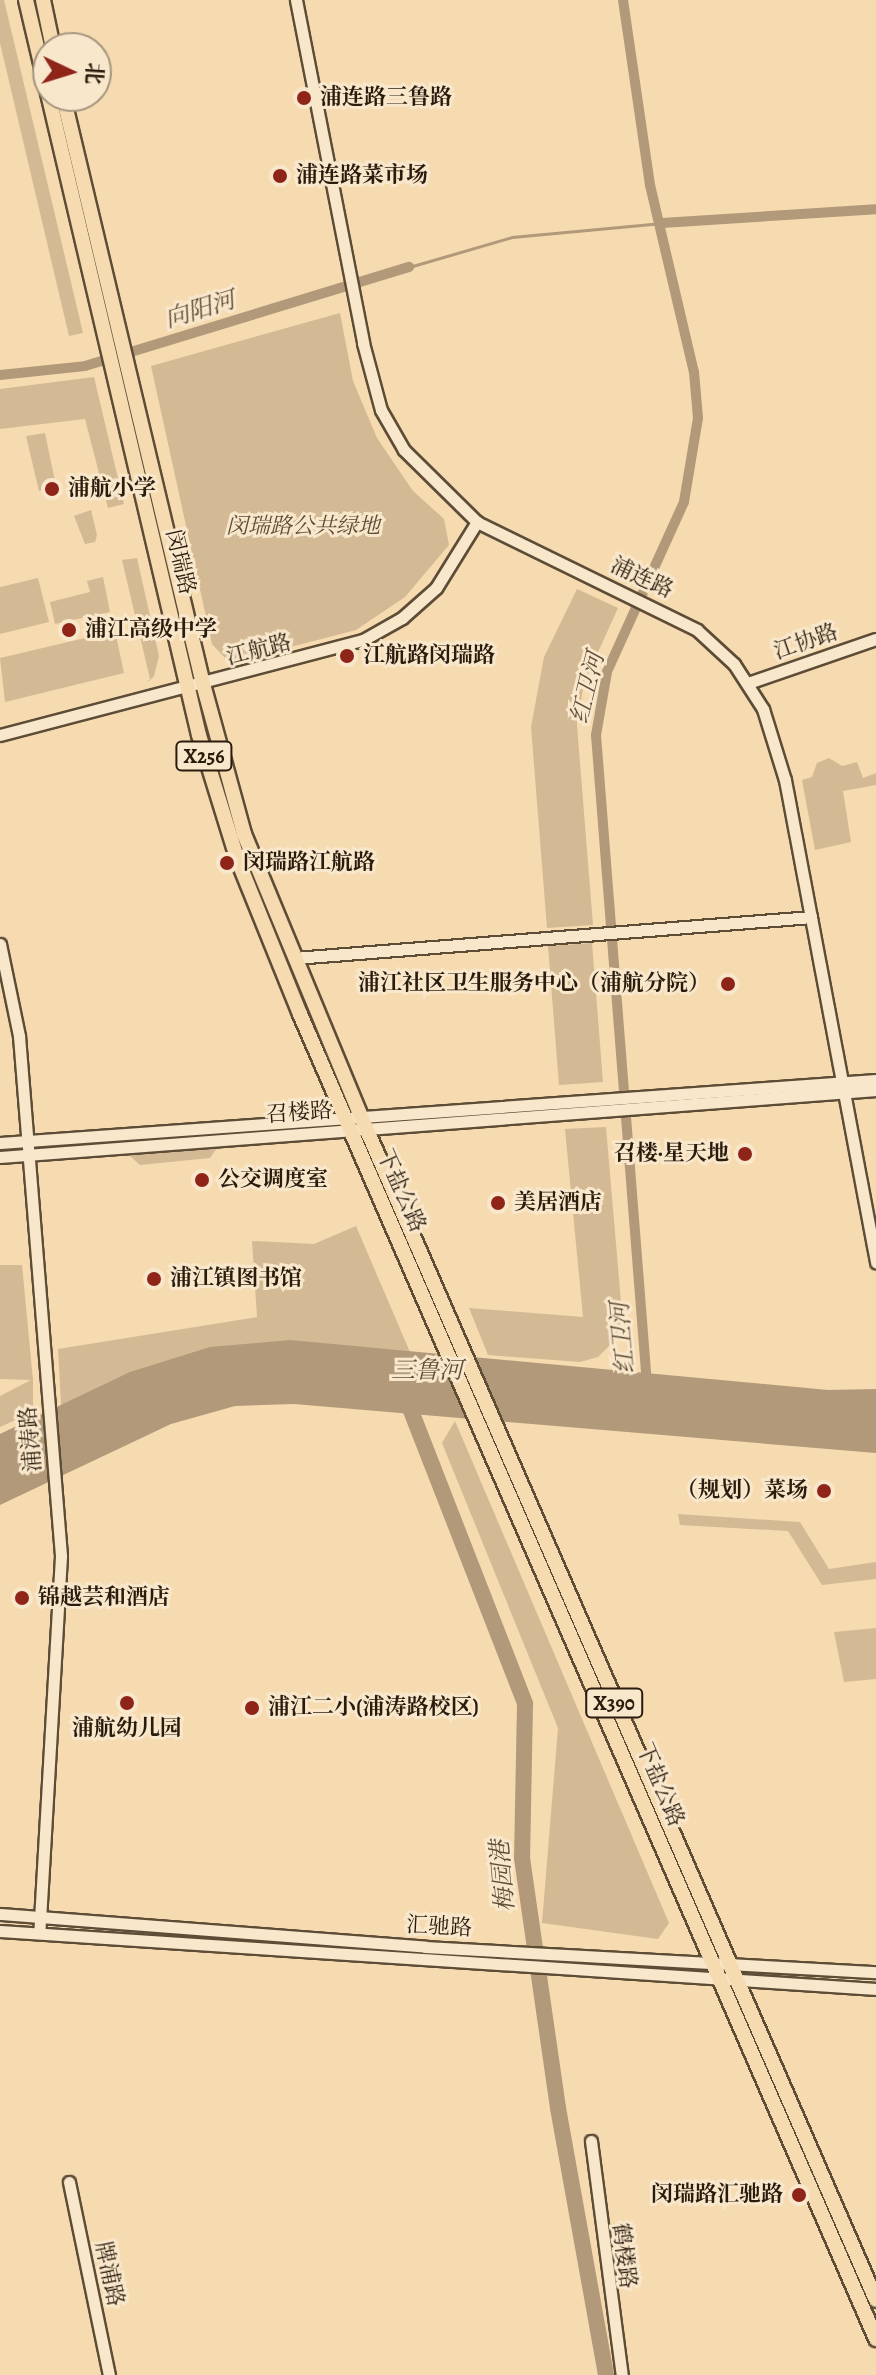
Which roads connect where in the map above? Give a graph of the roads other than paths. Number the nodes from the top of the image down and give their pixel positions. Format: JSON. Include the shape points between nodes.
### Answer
{"nodes":[{"id":1,"x":26,"y":0,"type":"edge"},
{"id":2,"x":43,"y":0,"type":"edge"},
{"id":3,"x":296,"y":0,"type":"edge"},
{"id":4,"x":50,"y":32,"type":"edge"},
{"id":5,"x":66,"y":112,"type":"edge"},
{"id":6,"x":111,"y":336,"type":"junction"},
{"id":7,"x":121,"y":376,"type":"junction"},
{"id":8,"x":477,"y":522,"type":"junction"},
{"id":9,"x":876,"y":639,"type":"edge"},
{"id":10,"x":748,"y":683,"type":"junction"},
{"id":11,"x":203,"y":684,"type":"junction"},
{"id":12,"x":188,"y":689,"type":"junction"},
{"id":13,"x":0,"y":735,"type":"edge"},
{"id":14,"x":811,"y":917,"type":"junction"},
{"id":15,"x":0,"y":944,"type":"edge"},
{"id":16,"x":295,"y":958,"type":"junction"},
{"id":17,"x":876,"y":1080,"type":"edge"},
{"id":18,"x":844,"y":1088,"type":"junction"},
{"id":19,"x":876,"y":1090,"type":"edge"},
{"id":20,"x":355,"y":1123,"type":"junction"},
{"id":21,"x":27,"y":1141,"type":"junction"},
{"id":22,"x":0,"y":1143,"type":"edge"},
{"id":23,"x":28,"y":1154,"type":"junction"},
{"id":24,"x":0,"y":1157,"type":"edge"},
{"id":25,"x":876,"y":1263,"type":"edge"},
{"id":26,"x":487,"y":1422,"type":"junction"},
{"id":27,"x":0,"y":1914,"type":"edge"},
{"id":28,"x":39,"y":1916,"type":"junction"},
{"id":29,"x":0,"y":1931,"type":"edge"},
{"id":30,"x":39,"y":1933,"type":"junction"},
{"id":31,"x":712,"y":1960,"type":"junction"},
{"id":32,"x":729,"y":1961,"type":"junction"},
{"id":33,"x":876,"y":1972,"type":"edge"},
{"id":34,"x":721,"y":1982,"type":"junction"},
{"id":35,"x":736,"y":1982,"type":"junction"},
{"id":36,"x":876,"y":1989,"type":"edge"},
{"id":37,"x":591,"y":2141,"type":"dead end"},
{"id":38,"x":69,"y":2182,"type":"dead end"},
{"id":39,"x":876,"y":2300,"type":"edge"},
{"id":40,"x":876,"y":2339,"type":"edge"},
{"id":41,"x":109,"y":2375,"type":"edge"},
{"id":42,"x":622,"y":2375,"type":"edge"}],
"edges":[{"from":1,"to":6,"type":"main road","name":"闵瑞路","number":"X256"},
{"from":2,"to":4,"type":"main road"},
{"from":3,"to":8,"type":"street","name":"浦连路","via":[[375,393],[415,466]]},
{"from":5,"to":6,"type":"main road","name":"闵瑞路","number":"X256"},
{"from":6,"to":7,"type":"main road","name":"闵瑞路","number":"X256"},
{"from":7,"to":11,"type":"main road","name":"闵瑞路","number":"X256"},
{"from":7,"to":12,"type":"main road","name":"闵瑞路","number":"X256"},
{"from":8,"to":10,"type":"street","name":"浦连路","via":[[661,609],[715,645]]},
{"from":8,"to":11,"type":"street","name":"江航路","via":[[436,588],[379,632],[310,658]]},
{"from":9,"to":10,"type":"street","name":"江协路"},
{"from":10,"to":14,"type":"street","name":"浦连路","via":[[775,741]]},
{"from":11,"to":12,"type":"street","name":"江航路"},
{"from":11,"to":16,"type":"main road","name":"闵瑞路","number":"X256","via":[[244,834]]},
{"from":12,"to":13,"type":"street","name":"江航路"},
{"from":12,"to":20,"type":"main road","name":"闵瑞路","number":"X256","via":[[237,858]]},
{"from":14,"to":16,"type":"street"},
{"from":14,"to":18,"type":"street","name":"浦连路"},
{"from":15,"to":21,"type":"street","name":"浦涛路","via":[[13,992]]},
{"from":16,"to":20,"type":"main road","name":"闵瑞路","number":"X256"},
{"from":17,"to":18,"type":"street"},
{"from":18,"to":19,"type":"street"},
{"from":18,"to":20,"type":"street","name":"召楼路"},
{"from":18,"to":25,"type":"street","name":"浦连路"},
{"from":20,"to":21,"type":"street","name":"召楼路"},
{"from":20,"to":23,"type":"street","name":"召楼路"},
{"from":20,"to":26,"type":"main road","name":"下盐公路","number":"X390","via":[[462,1350]]},
{"from":20,"to":26,"type":"main road","name":"下盐公路","number":"X390","via":[[446,1347]]},
{"from":21,"to":22,"type":"street","name":"召楼路"},
{"from":21,"to":23,"type":"street","name":"浦涛路"},
{"from":23,"to":24,"type":"street","name":"召楼路"},
{"from":23,"to":28,"type":"street","name":"浦涛路","via":[[61,1592]]},
{"from":26,"to":31,"type":"main road","name":"下盐公路","number":"X390"},
{"from":26,"to":32,"type":"main road","name":"下盐公路","number":"X390"},
{"from":27,"to":28,"type":"street","name":"汇驰路"},
{"from":28,"to":30,"type":"street","name":"浦涛路"},
{"from":28,"to":31,"type":"street","name":"汇驰路"},
{"from":29,"to":30,"type":"street","name":"汇驰路"},
{"from":30,"to":34,"type":"street","name":"汇驰路"},
{"from":31,"to":32,"type":"street","name":"汇驰路"},
{"from":31,"to":34,"type":"main road","name":"下盐公路","number":"X390"},
{"from":32,"to":33,"type":"street","name":"汇驰路"},
{"from":32,"to":35,"type":"main road","name":"下盐公路","number":"X390"},
{"from":34,"to":35,"type":"street","name":"汇驰路"},
{"from":34,"to":40,"type":"main road","name":"下盐公路","number":"X390"},
{"from":35,"to":36,"type":"street","name":"汇驰路"},
{"from":35,"to":39,"type":"main road","name":"下盐公路","number":"X390"},
{"from":37,"to":42,"type":"street","name":"鹤楼路"},
{"from":38,"to":41,"type":"street","name":"牌浦路"}]}
